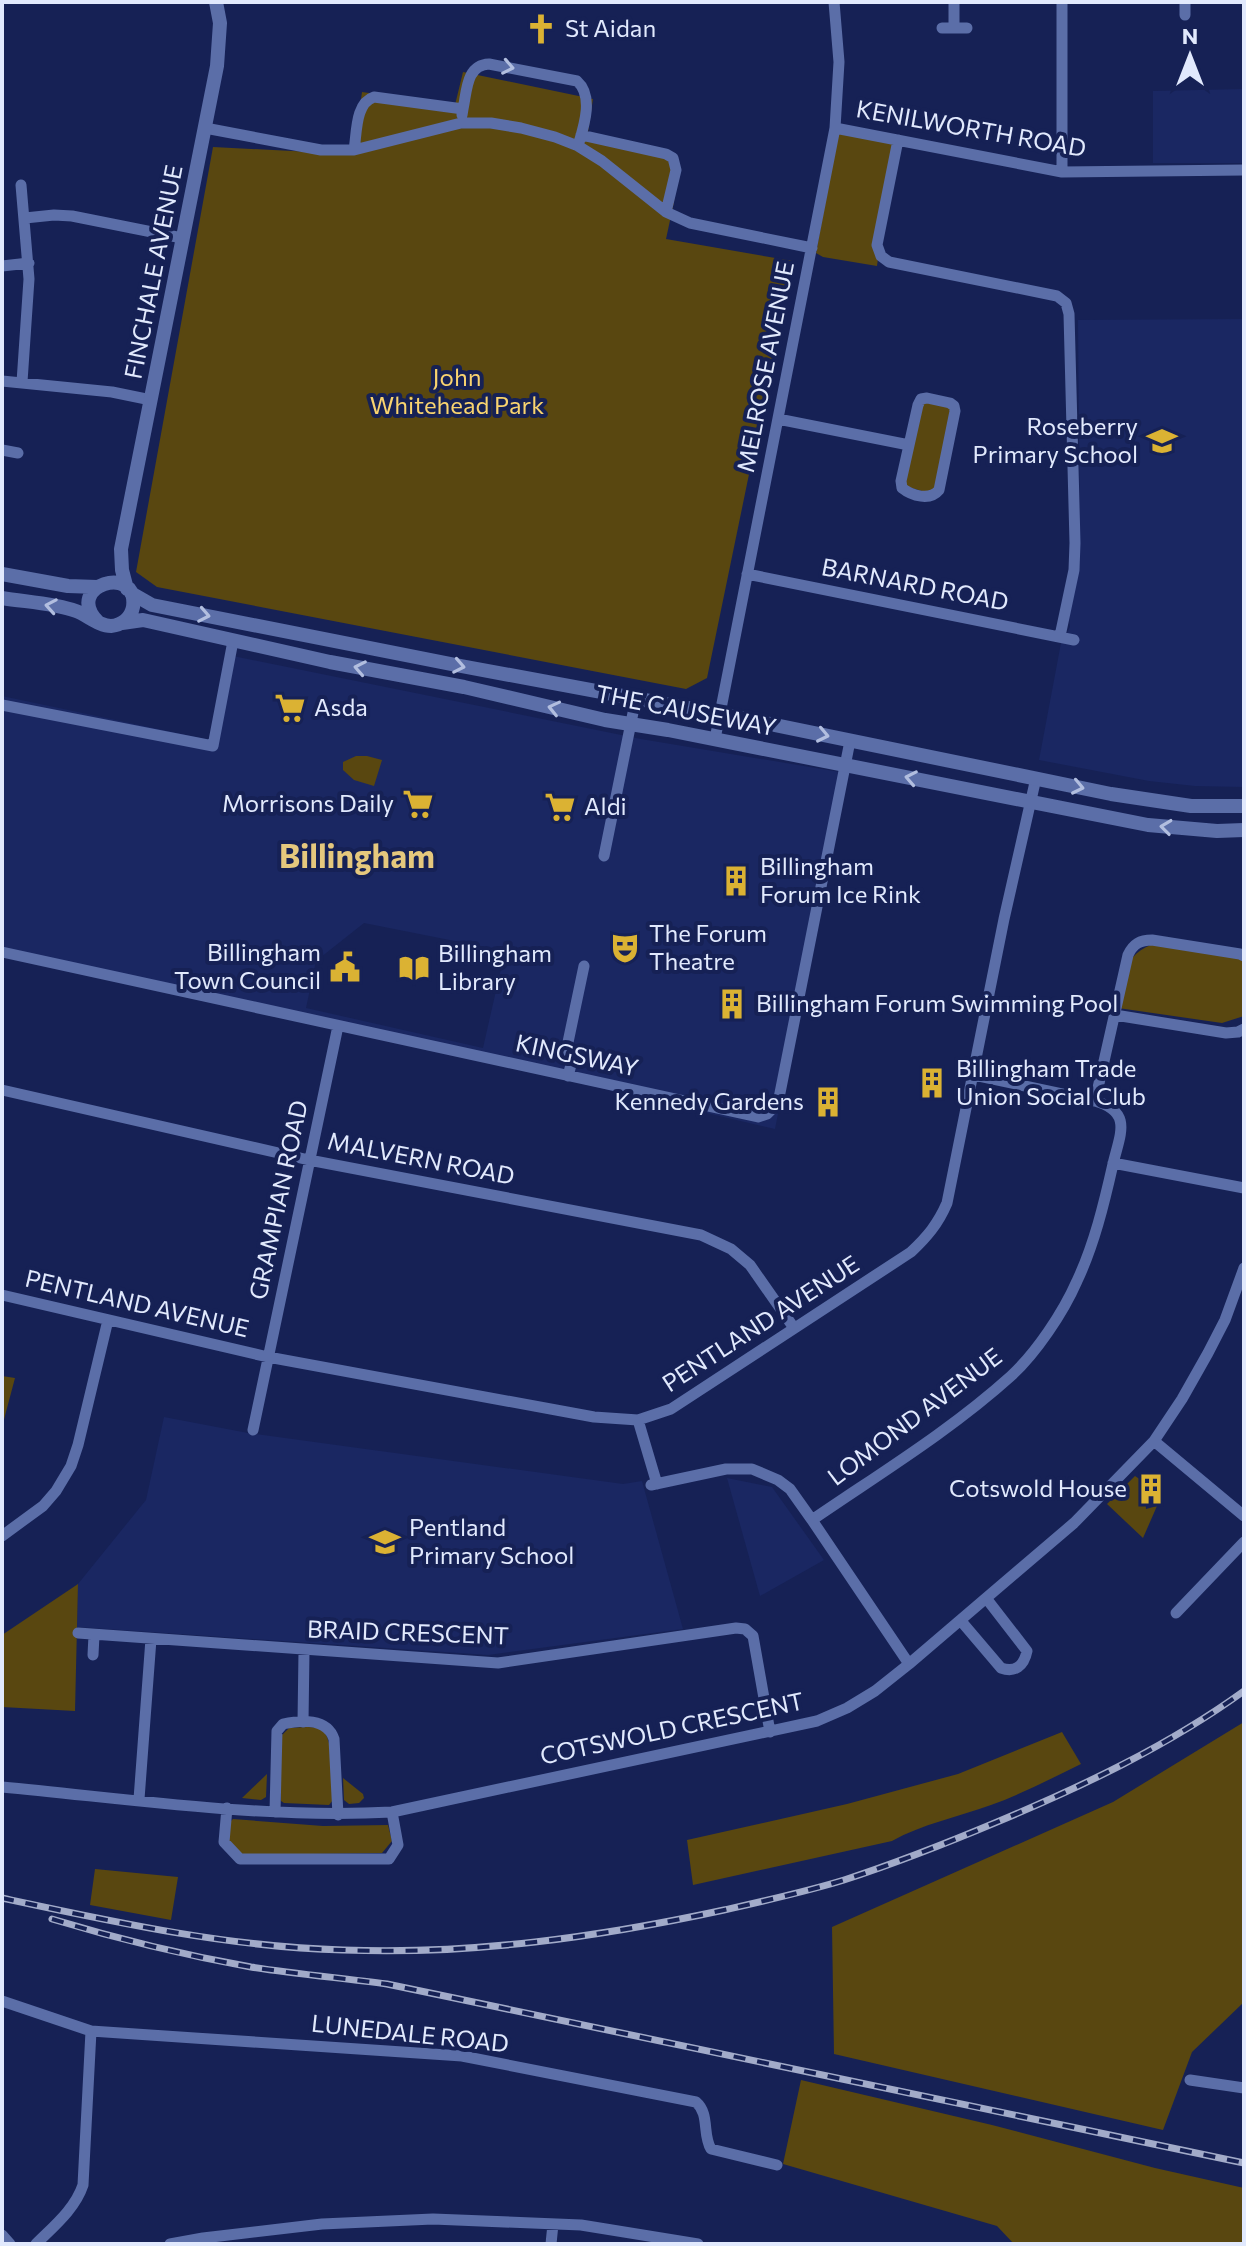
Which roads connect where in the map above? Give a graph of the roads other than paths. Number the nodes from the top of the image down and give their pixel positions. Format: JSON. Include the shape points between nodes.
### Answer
{"nodes":[{"id":1,"x":216,"y":2,"type":"edge"},
{"id":2,"x":834,"y":2,"type":"edge"},
{"id":3,"x":954,"y":2,"type":"edge"},
{"id":4,"x":1062,"y":2,"type":"edge"},
{"id":5,"x":1185,"y":2,"type":"edge"},
{"id":6,"x":1185,"y":15,"type":"dead end"},
{"id":7,"x":954,"y":28,"type":"dead end"},
{"id":8,"x":463,"y":109,"type":"junction"},
{"id":9,"x":461,"y":123,"type":"junction"},
{"id":10,"x":205,"y":128,"type":"junction"},
{"id":11,"x":835,"y":128,"type":"junction"},
{"id":12,"x":898,"y":140,"type":"junction"},
{"id":13,"x":580,"y":141,"type":"junction"},
{"id":14,"x":354,"y":150,"type":"junction"},
{"id":15,"x":1244,"y":170,"type":"edge"},
{"id":16,"x":1062,"y":172,"type":"junction"},
{"id":17,"x":21,"y":185,"type":"dead end"},
{"id":18,"x":666,"y":212,"type":"junction"},
{"id":19,"x":25,"y":218,"type":"junction"},
{"id":20,"x":182,"y":238,"type":"junction"},
{"id":21,"x":812,"y":248,"type":"junction"},
{"id":22,"x":29,"y":263,"type":"junction"},
{"id":23,"x":2,"y":266,"type":"edge"},
{"id":24,"x":2,"y":381,"type":"edge"},
{"id":25,"x":22,"y":382,"type":"junction"},
{"id":26,"x":151,"y":400,"type":"junction"},
{"id":27,"x":778,"y":419,"type":"junction"},
{"id":28,"x":909,"y":445,"type":"junction"},
{"id":29,"x":2,"y":450,"type":"edge"},
{"id":30,"x":18,"y":453,"type":"dead end"},
{"id":31,"x":121,"y":549,"type":"junction"},
{"id":32,"x":2,"y":574,"type":"edge"},
{"id":33,"x":747,"y":574,"type":"junction"},
{"id":34,"x":100,"y":585,"type":"junction"},
{"id":35,"x":129,"y":591,"type":"junction"},
{"id":36,"x":2,"y":598,"type":"edge"},
{"id":37,"x":98,"y":622,"type":"junction"},
{"id":38,"x":122,"y":623,"type":"junction"},
{"id":39,"x":1060,"y":636,"type":"junction"},
{"id":40,"x":1074,"y":640,"type":"dead end"},
{"id":41,"x":233,"y":641,"type":"junction"},
{"id":42,"x":636,"y":698,"type":"junction"},
{"id":43,"x":2,"y":705,"type":"edge"},
{"id":44,"x":720,"y":714,"type":"junction"},
{"id":45,"x":630,"y":724,"type":"junction"},
{"id":46,"x":715,"y":739,"type":"junction"},
{"id":47,"x":850,"y":741,"type":"junction"},
{"id":48,"x":845,"y":765,"type":"junction"},
{"id":49,"x":1036,"y":778,"type":"junction"},
{"id":50,"x":1030,"y":801,"type":"junction"},
{"id":51,"x":1244,"y":806,"type":"edge"},
{"id":52,"x":1244,"y":830,"type":"edge"},
{"id":53,"x":604,"y":856,"type":"dead end"},
{"id":54,"x":2,"y":952,"type":"edge"},
{"id":55,"x":1244,"y":956,"type":"edge"},
{"id":56,"x":584,"y":966,"type":"dead end"},
{"id":57,"x":1115,"y":1015,"type":"junction"},
{"id":58,"x":338,"y":1026,"type":"junction"},
{"id":59,"x":1244,"y":1029,"type":"edge"},
{"id":60,"x":974,"y":1075,"type":"junction"},
{"id":61,"x":568,"y":1076,"type":"junction"},
{"id":62,"x":2,"y":1090,"type":"edge"},
{"id":63,"x":1095,"y":1101,"type":"junction"},
{"id":64,"x":309,"y":1160,"type":"junction"},
{"id":65,"x":1113,"y":1163,"type":"junction"},
{"id":66,"x":1244,"y":1188,"type":"edge"},
{"id":67,"x":1244,"y":1268,"type":"edge"},
{"id":68,"x":2,"y":1295,"type":"edge"},
{"id":69,"x":108,"y":1320,"type":"junction"},
{"id":70,"x":794,"y":1328,"type":"junction"},
{"id":71,"x":268,"y":1357,"type":"junction"},
{"id":72,"x":638,"y":1420,"type":"junction"},
{"id":73,"x":253,"y":1430,"type":"dead end"},
{"id":74,"x":1154,"y":1441,"type":"junction"},
{"id":75,"x":1244,"y":1516,"type":"edge"},
{"id":76,"x":812,"y":1520,"type":"junction"},
{"id":77,"x":2,"y":1536,"type":"edge"},
{"id":78,"x":1244,"y":1542,"type":"edge"},
{"id":79,"x":986,"y":1598,"type":"junction"},
{"id":80,"x":1176,"y":1613,"type":"dead end"},
{"id":81,"x":961,"y":1621,"type":"junction"},
{"id":82,"x":78,"y":1633,"type":"dead end"},
{"id":83,"x":94,"y":1635,"type":"junction"},
{"id":84,"x":151,"y":1639,"type":"junction"},
{"id":85,"x":304,"y":1651,"type":"junction"},
{"id":86,"x":93,"y":1655,"type":"dead end"},
{"id":87,"x":909,"y":1664,"type":"junction"},
{"id":88,"x":303,"y":1722,"type":"junction"},
{"id":89,"x":770,"y":1732,"type":"junction"},
{"id":90,"x":2,"y":1787,"type":"edge"},
{"id":91,"x":139,"y":1799,"type":"junction"},
{"id":92,"x":227,"y":1808,"type":"junction"},
{"id":93,"x":275,"y":1812,"type":"junction"},
{"id":94,"x":392,"y":1812,"type":"junction"},
{"id":95,"x":338,"y":1815,"type":"junction"},
{"id":96,"x":2,"y":2001,"type":"edge"},
{"id":97,"x":91,"y":2031,"type":"junction"},
{"id":98,"x":1190,"y":2080,"type":"dead end"},
{"id":99,"x":1244,"y":2088,"type":"edge"},
{"id":100,"x":777,"y":2165,"type":"dead end"},
{"id":101,"x":553,"y":2224,"type":"junction"},
{"id":102,"x":2,"y":2235,"type":"edge"},
{"id":103,"x":10,"y":2244,"type":"edge"},
{"id":104,"x":36,"y":2244,"type":"edge"},
{"id":105,"x":170,"y":2244,"type":"edge"},
{"id":106,"x":551,"y":2244,"type":"edge"},
{"id":107,"x":698,"y":2244,"type":"edge"}],
"edges":[{"from":1,"to":10,"type":"street","name":"FINCHALE AVENUE","via":[[220,42]]},
{"from":2,"to":11,"type":"street","name":"MELROSE AVENUE","via":[[839,62]]},
{"from":3,"to":7,"type":"street"},
{"from":4,"to":16,"type":"street"},
{"from":5,"to":6,"type":"street"},
{"from":8,"to":9,"type":"street"},
{"from":8,"to":13,"type":"street","one_way":true,"via":[[470,76],[482,64],[577,81],[587,98]]},
{"from":8,"to":14,"type":"street","via":[[374,97],[362,106]]},
{"from":9,"to":13,"type":"street","via":[[491,123]]},
{"from":9,"to":14,"type":"street"},
{"from":10,"to":14,"type":"street","via":[[321,150]]},
{"from":10,"to":20,"type":"street","name":"FINCHALE AVENUE"},
{"from":11,"to":12,"type":"street","name":"KENILWORTH ROAD"},
{"from":11,"to":21,"type":"street","name":"MELROSE AVENUE"},
{"from":12,"to":16,"type":"street","name":"KENILWORTH ROAD"},
{"from":12,"to":39,"type":"street","via":[[877,245],[881,256],[889,262],[1057,296],[1066,303],[1075,543]]},
{"from":13,"to":18,"type":"street"},
{"from":13,"to":18,"type":"street","via":[[673,158],[676,170]]},
{"from":15,"to":16,"type":"street","name":"KENILWORTH ROAD"},
{"from":17,"to":19,"type":"street"},
{"from":18,"to":21,"type":"street","via":[[690,223]]},
{"from":19,"to":20,"type":"street","via":[[72,216]]},
{"from":19,"to":22,"type":"street"},
{"from":20,"to":26,"type":"street","name":"FINCHALE AVENUE"},
{"from":21,"to":27,"type":"street","name":"MELROSE AVENUE"},
{"from":22,"to":23,"type":"street"},
{"from":22,"to":25,"type":"street"},
{"from":24,"to":25,"type":"street"},
{"from":25,"to":26,"type":"street"},
{"from":26,"to":31,"type":"street","name":"FINCHALE AVENUE"},
{"from":27,"to":28,"type":"street"},
{"from":27,"to":33,"type":"street","name":"MELROSE AVENUE"},
{"from":28,"to":28,"type":"street","via":[[921,399],[954,406],[935,495],[902,488]]},
{"from":29,"to":30,"type":"street"},
{"from":31,"to":34,"type":"street","name":"FINCHALE AVENUE"},
{"from":31,"to":35,"type":"street","name":"FINCHALE AVENUE"},
{"from":32,"to":34,"type":"street","name":"THE CAUSEWAY","via":[[68,586]]},
{"from":33,"to":39,"type":"street","name":"BARNARD ROAD"},
{"from":33,"to":44,"type":"street","name":"MELROSE AVENUE"},
{"from":34,"to":35,"type":"street","name":"THE CAUSEWAY","via":[[114,581]]},
{"from":34,"to":37,"type":"street","via":[[89,605]]},
{"from":35,"to":38,"type":"street","via":[[133,604]]},
{"from":35,"to":42,"type":"street","name":"THE CAUSEWAY","one_way":true,"via":[[152,605]]},
{"from":37,"to":36,"type":"street","name":"THE CAUSEWAY","one_way":true,"via":[[74,610]]},
{"from":37,"to":38,"type":"street","name":"THE CAUSEWAY"},
{"from":38,"to":41,"type":"street","name":"THE CAUSEWAY","via":[[143,620]]},
{"from":39,"to":40,"type":"street","name":"BARNARD ROAD"},
{"from":41,"to":43,"type":"street","via":[[213,746]]},
{"from":45,"to":41,"type":"street","name":"THE CAUSEWAY","one_way":true},
{"from":42,"to":44,"type":"street","name":"THE CAUSEWAY"},
{"from":42,"to":45,"type":"street"},
{"from":44,"to":46,"type":"street","name":"MELROSE AVENUE"},
{"from":44,"to":47,"type":"street","name":"THE CAUSEWAY","one_way":true},
{"from":45,"to":46,"type":"street","name":"THE CAUSEWAY"},
{"from":45,"to":53,"type":"street"},
{"from":46,"to":48,"type":"street","name":"THE CAUSEWAY"},
{"from":47,"to":48,"type":"street","name":"KINGSWAY"},
{"from":47,"to":49,"type":"street","name":"THE CAUSEWAY"},
{"from":50,"to":48,"type":"street","name":"THE CAUSEWAY","one_way":true},
{"from":48,"to":61,"type":"street","name":"KINGSWAY","via":[[778,1103],[767,1114],[750,1116]]},
{"from":49,"to":50,"type":"street","name":"PENTLAND AVENUE"},
{"from":49,"to":51,"type":"street","name":"THE CAUSEWAY","one_way":true,"via":[[1152,801]]},
{"from":52,"to":50,"type":"street","name":"THE CAUSEWAY","one_way":true,"via":[[1148,825]]},
{"from":50,"to":60,"type":"street","name":"PENTLAND AVENUE"},
{"from":54,"to":58,"type":"street","name":"KINGSWAY"},
{"from":55,"to":57,"type":"street","via":[[1144,940],[1128,955]]},
{"from":56,"to":61,"type":"street","via":[[567,1047],[572,1061]]},
{"from":57,"to":59,"type":"street","via":[[1226,1033]]},
{"from":57,"to":63,"type":"street"},
{"from":58,"to":61,"type":"street","name":"KINGSWAY"},
{"from":58,"to":64,"type":"street","name":"GRAMPIAN ROAD"},
{"from":60,"to":63,"type":"street"},
{"from":60,"to":70,"type":"street","name":"PENTLAND AVENUE","via":[[939,1221],[911,1252]]},
{"from":62,"to":64,"type":"street","name":"MALVERN ROAD"},
{"from":63,"to":65,"type":"street","name":"LOMOND AVENUE","via":[[1111,1105],[1121,1121]]},
{"from":64,"to":70,"type":"street","name":"MALVERN ROAD","via":[[701,1235],[750,1265]]},
{"from":64,"to":71,"type":"street","name":"GRAMPIAN ROAD"},
{"from":65,"to":66,"type":"street"},
{"from":65,"to":76,"type":"street","name":"LOMOND AVENUE","via":[[1077,1283],[1020,1365],[942,1430]]},
{"from":67,"to":74,"type":"street","name":"COTSWOLD CRESCENT","via":[[1208,1353]]},
{"from":68,"to":69,"type":"street","name":"PENTLAND AVENUE"},
{"from":69,"to":71,"type":"street","name":"PENTLAND AVENUE"},
{"from":69,"to":77,"type":"street","via":[[71,1466],[43,1506]]},
{"from":70,"to":72,"type":"street","name":"PENTLAND AVENUE","via":[[671,1409]]},
{"from":71,"to":72,"type":"street","name":"PENTLAND AVENUE","via":[[594,1417]]},
{"from":71,"to":73,"type":"street","name":"GRAMPIAN ROAD"},
{"from":72,"to":76,"type":"street","via":[[654,1484],[752,1469],[790,1489]]},
{"from":74,"to":75,"type":"street"},
{"from":74,"to":79,"type":"street","name":"COTSWOLD CRESCENT","via":[[1074,1523]]},
{"from":76,"to":87,"type":"street"},
{"from":78,"to":80,"type":"street"},
{"from":79,"to":81,"type":"street","name":"COTSWOLD CRESCENT"},
{"from":79,"to":81,"type":"street","via":[[1027,1651],[1022,1665],[1001,1668]]},
{"from":81,"to":87,"type":"street","name":"COTSWOLD CRESCENT"},
{"from":82,"to":83,"type":"street","name":"BRAID CRESCENT"},
{"from":83,"to":84,"type":"street","name":"BRAID CRESCENT"},
{"from":83,"to":86,"type":"street"},
{"from":84,"to":85,"type":"street","name":"BRAID CRESCENT"},
{"from":84,"to":91,"type":"street"},
{"from":85,"to":88,"type":"street"},
{"from":85,"to":89,"type":"street","name":"BRAID CRESCENT","via":[[498,1663],[745,1629],[753,1636]]},
{"from":87,"to":89,"type":"street","name":"COTSWOLD CRESCENT","via":[[847,1708]]},
{"from":88,"to":93,"type":"street","via":[[283,1724],[277,1731]]},
{"from":88,"to":95,"type":"street","via":[[323,1724],[332,1731]]},
{"from":89,"to":94,"type":"street","name":"COTSWOLD CRESCENT"},
{"from":90,"to":91,"type":"street","name":"COTSWOLD CRESCENT"},
{"from":91,"to":92,"type":"street","name":"COTSWOLD CRESCENT"},
{"from":92,"to":93,"type":"street","name":"COTSWOLD CRESCENT"},
{"from":92,"to":94,"type":"street","via":[[224,1842],[240,1859],[389,1859],[398,1845]]},
{"from":93,"to":95,"type":"street","name":"COTSWOLD CRESCENT"},
{"from":94,"to":95,"type":"street","name":"COTSWOLD CRESCENT"},
{"from":96,"to":97,"type":"street","name":"LUNEDALE ROAD"},
{"from":97,"to":100,"type":"street","name":"LUNEDALE ROAD","via":[[462,2056],[696,2102],[705,2115],[711,2149]]},
{"from":97,"to":104,"type":"street","via":[[83,2185],[70,2209]]},
{"from":98,"to":99,"type":"street"},
{"from":101,"to":105,"type":"street","via":[[433,2219],[322,2224]]},
{"from":101,"to":106,"type":"street"},
{"from":101,"to":107,"type":"street"},
{"from":102,"to":103,"type":"street"}]}
